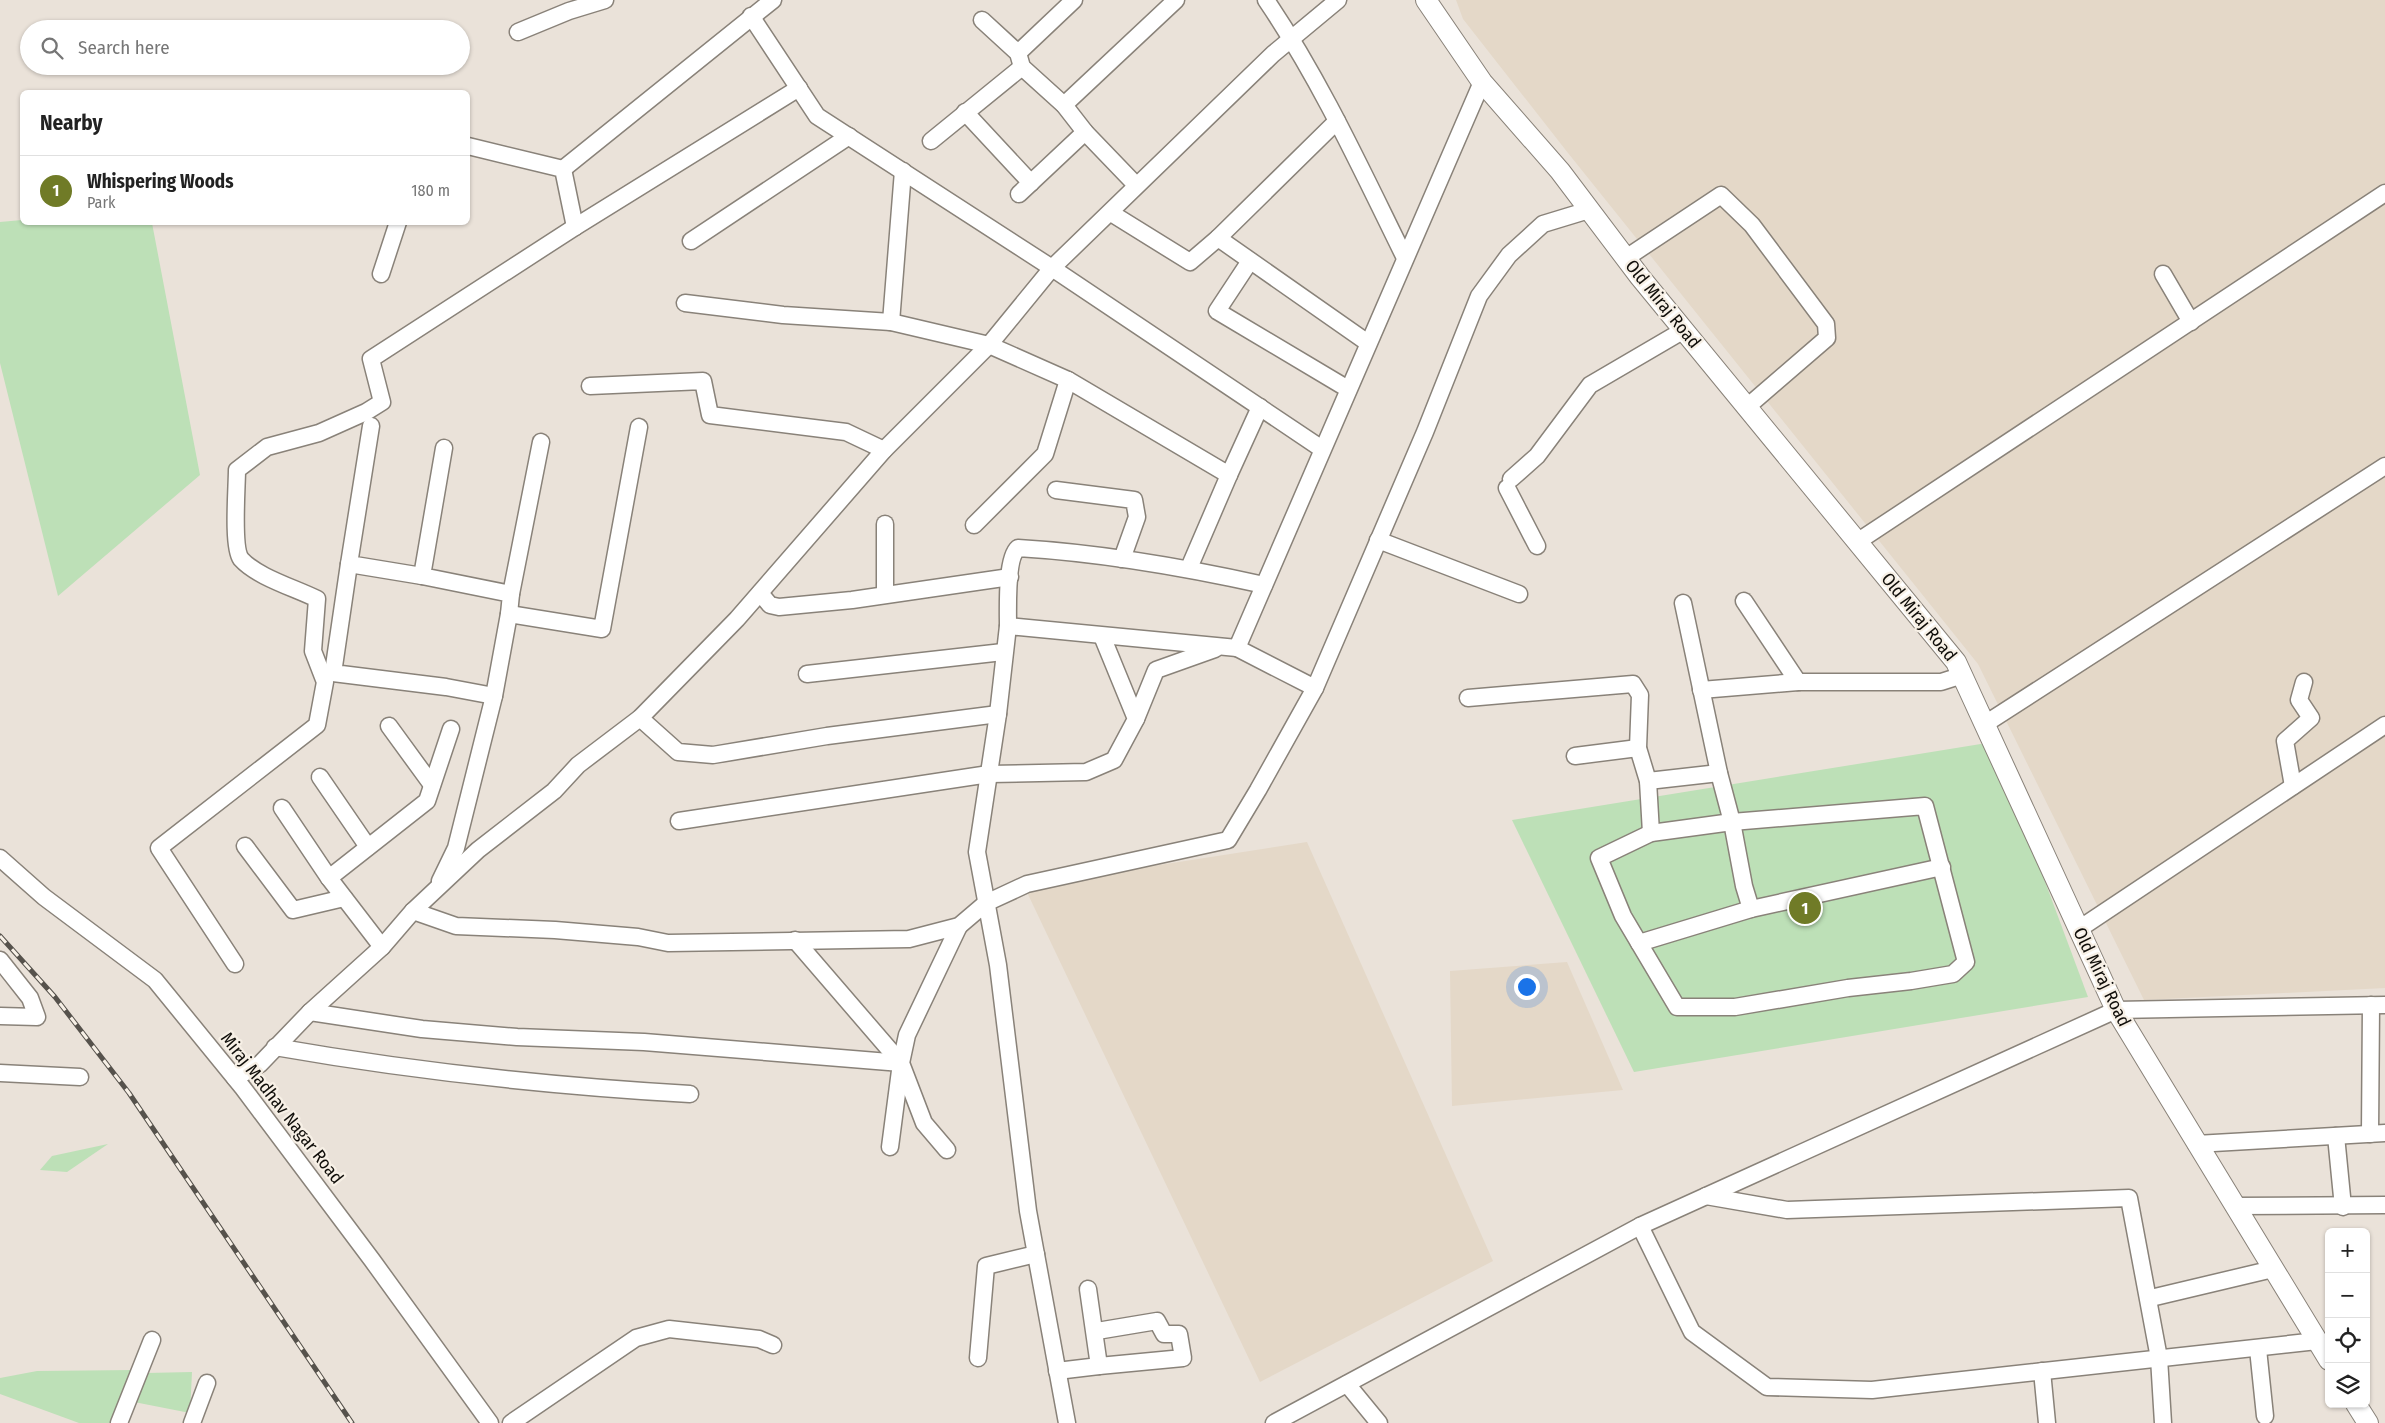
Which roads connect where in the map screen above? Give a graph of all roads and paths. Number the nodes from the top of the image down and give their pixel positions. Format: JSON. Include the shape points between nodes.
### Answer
{"nodes":[{"id":1,"x":605,"y":0,"type":"edge"},
{"id":2,"x":773,"y":0,"type":"edge"},
{"id":3,"x":1074,"y":0,"type":"edge"},
{"id":4,"x":1176,"y":0,"type":"edge"},
{"id":5,"x":1266,"y":0,"type":"edge"},
{"id":6,"x":1338,"y":0,"type":"edge"},
{"id":7,"x":1426,"y":0,"type":"edge"},
{"id":8,"x":752,"y":16,"type":"junction"},
{"id":9,"x":982,"y":20,"type":"dead end"},
{"id":10,"x":518,"y":32,"type":"dead end"},
{"id":11,"x":1291,"y":37,"type":"junction"},
{"id":12,"x":1020,"y":60,"type":"junction"},
{"id":13,"x":1482,"y":82,"type":"junction"},
{"id":14,"x":799,"y":88,"type":"junction"},
{"id":15,"x":1064,"y":105,"type":"junction"},
{"id":16,"x":964,"y":112,"type":"junction"},
{"id":17,"x":1337,"y":121,"type":"junction"},
{"id":18,"x":1085,"y":132,"type":"junction"},
{"id":19,"x":849,"y":136,"type":"junction"},
{"id":20,"x":932,"y":141,"type":"dead end"},
{"id":21,"x":470,"y":146,"type":"edge"},
{"id":22,"x":563,"y":169,"type":"junction"},
{"id":23,"x":903,"y":171,"type":"junction"},
{"id":24,"x":1031,"y":183,"type":"junction"},
{"id":25,"x":1136,"y":184,"type":"junction"},
{"id":26,"x":2385,"y":193,"type":"edge"},
{"id":27,"x":1019,"y":194,"type":"dead end"},
{"id":28,"x":1589,"y":210,"type":"junction"},
{"id":29,"x":1111,"y":213,"type":"junction"},
{"id":30,"x":397,"y":225,"type":"edge"},
{"id":31,"x":575,"y":227,"type":"junction"},
{"id":32,"x":1218,"y":238,"type":"junction"},
{"id":33,"x":691,"y":241,"type":"dead end"},
{"id":34,"x":1405,"y":258,"type":"junction"},
{"id":35,"x":1626,"y":258,"type":"junction"},
{"id":36,"x":1250,"y":261,"type":"junction"},
{"id":37,"x":1052,"y":268,"type":"junction"},
{"id":38,"x":380,"y":274,"type":"dead end"},
{"id":39,"x":2162,"y":274,"type":"dead end"},
{"id":40,"x":685,"y":303,"type":"dead end"},
{"id":41,"x":891,"y":322,"type":"junction"},
{"id":42,"x":2191,"y":322,"type":"junction"},
{"id":43,"x":1684,"y":330,"type":"junction"},
{"id":44,"x":1368,"y":343,"type":"junction"},
{"id":45,"x":989,"y":346,"type":"junction"},
{"id":46,"x":1068,"y":380,"type":"junction"},
{"id":47,"x":590,"y":386,"type":"dead end"},
{"id":48,"x":1348,"y":389,"type":"junction"},
{"id":49,"x":1260,"y":407,"type":"junction"},
{"id":50,"x":1747,"y":407,"type":"junction"},
{"id":51,"x":371,"y":426,"type":"dead end"},
{"id":52,"x":639,"y":427,"type":"dead end"},
{"id":53,"x":541,"y":442,"type":"dead end"},
{"id":54,"x":444,"y":448,"type":"dead end"},
{"id":55,"x":1322,"y":449,"type":"junction"},
{"id":56,"x":884,"y":450,"type":"junction"},
{"id":57,"x":2385,"y":466,"type":"edge"},
{"id":58,"x":1229,"y":475,"type":"junction"},
{"id":59,"x":1056,"y":490,"type":"dead end"},
{"id":60,"x":886,"y":524,"type":"dead end"},
{"id":61,"x":974,"y":525,"type":"dead end"},
{"id":62,"x":1378,"y":540,"type":"junction"},
{"id":63,"x":1858,"y":542,"type":"junction"},
{"id":64,"x":1537,"y":546,"type":"dead end"},
{"id":65,"x":1122,"y":559,"type":"junction"},
{"id":66,"x":348,"y":564,"type":"junction"},
{"id":67,"x":1189,"y":568,"type":"junction"},
{"id":68,"x":422,"y":576,"type":"junction"},
{"id":69,"x":1010,"y":577,"type":"junction"},
{"id":70,"x":1264,"y":585,"type":"junction"},
{"id":71,"x":760,"y":592,"type":"junction"},
{"id":72,"x":885,"y":593,"type":"junction"},
{"id":73,"x":511,"y":594,"type":"junction"},
{"id":74,"x":1519,"y":594,"type":"dead end"},
{"id":75,"x":1744,"y":601,"type":"dead end"},
{"id":76,"x":1683,"y":603,"type":"dead end"},
{"id":77,"x":509,"y":614,"type":"junction"},
{"id":78,"x":1008,"y":626,"type":"junction"},
{"id":79,"x":1102,"y":636,"type":"junction"},
{"id":80,"x":1230,"y":647,"type":"junction"},
{"id":81,"x":1003,"y":652,"type":"junction"},
{"id":82,"x":807,"y":674,"type":"dead end"},
{"id":83,"x":1963,"y":676,"type":"junction"},
{"id":84,"x":1798,"y":682,"type":"junction"},
{"id":85,"x":2304,"y":682,"type":"dead end"},
{"id":86,"x":1315,"y":688,"type":"junction"},
{"id":87,"x":1701,"y":690,"type":"junction"},
{"id":88,"x":494,"y":696,"type":"junction"},
{"id":89,"x":1468,"y":698,"type":"dead end"},
{"id":90,"x":998,"y":714,"type":"junction"},
{"id":91,"x":640,"y":718,"type":"junction"},
{"id":92,"x":1136,"y":719,"type":"junction"},
{"id":93,"x":1985,"y":724,"type":"junction"},
{"id":94,"x":2385,"y":725,"type":"edge"},
{"id":95,"x":389,"y":726,"type":"dead end"},
{"id":96,"x":451,"y":729,"type":"dead end"},
{"id":97,"x":1638,"y":748,"type":"junction"},
{"id":98,"x":1575,"y":756,"type":"dead end"},
{"id":99,"x":1719,"y":773,"type":"junction"},
{"id":100,"x":989,"y":774,"type":"junction"},
{"id":101,"x":320,"y":777,"type":"dead end"},
{"id":102,"x":1648,"y":781,"type":"junction"},
{"id":103,"x":432,"y":785,"type":"junction"},
{"id":104,"x":2293,"y":786,"type":"junction"},
{"id":105,"x":282,"y":808,"type":"dead end"},
{"id":106,"x":679,"y":821,"type":"dead end"},
{"id":107,"x":1732,"y":822,"type":"junction"},
{"id":108,"x":1651,"y":833,"type":"junction"},
{"id":109,"x":245,"y":846,"type":"dead end"},
{"id":110,"x":368,"y":847,"type":"junction"},
{"id":111,"x":0,"y":858,"type":"edge"},
{"id":112,"x":1942,"y":867,"type":"junction"},
{"id":113,"x":329,"y":878,"type":"junction"},
{"id":114,"x":436,"y":890,"type":"junction"},
{"id":115,"x":344,"y":898,"type":"junction"},
{"id":116,"x":986,"y":903,"type":"junction"},
{"id":117,"x":1751,"y":909,"type":"junction"},
{"id":118,"x":413,"y":911,"type":"junction"},
{"id":119,"x":959,"y":926,"type":"junction"},
{"id":120,"x":2079,"y":929,"type":"junction"},
{"id":121,"x":794,"y":940,"type":"junction"},
{"id":122,"x":1639,"y":943,"type":"junction"},
{"id":123,"x":382,"y":947,"type":"junction"},
{"id":124,"x":0,"y":960,"type":"edge"},
{"id":125,"x":235,"y":964,"type":"dead end"},
{"id":126,"x":2378,"y":1005,"type":"edge"},
{"id":127,"x":2116,"y":1010,"type":"junction"},
{"id":128,"x":310,"y":1012,"type":"junction"},
{"id":129,"x":0,"y":1016,"type":"edge"},
{"id":130,"x":275,"y":1047,"type":"junction"},
{"id":131,"x":901,"y":1063,"type":"junction"},
{"id":132,"x":0,"y":1073,"type":"edge"},
{"id":133,"x":80,"y":1077,"type":"dead end"},
{"id":134,"x":235,"y":1078,"type":"junction"},
{"id":135,"x":690,"y":1094,"type":"dead end"},
{"id":136,"x":2377,"y":1133,"type":"edge"},
{"id":137,"x":2336,"y":1136,"type":"junction"},
{"id":138,"x":2196,"y":1144,"type":"junction"},
{"id":139,"x":890,"y":1147,"type":"dead end"},
{"id":140,"x":947,"y":1150,"type":"dead end"},
{"id":141,"x":1706,"y":1196,"type":"junction"},
{"id":142,"x":2234,"y":1206,"type":"junction"},
{"id":143,"x":2385,"y":1206,"type":"edge"},
{"id":144,"x":2342,"y":1207,"type":"junction"},
{"id":145,"x":1640,"y":1226,"type":"junction"},
{"id":146,"x":1036,"y":1254,"type":"junction"},
{"id":147,"x":2273,"y":1269,"type":"junction"},
{"id":148,"x":1088,"y":1289,"type":"dead end"},
{"id":149,"x":2155,"y":1297,"type":"dead end"},
{"id":150,"x":1097,"y":1331,"type":"dead end"},
{"id":151,"x":152,"y":1340,"type":"dead end"},
{"id":152,"x":2318,"y":1341,"type":"junction"},
{"id":153,"x":773,"y":1345,"type":"dead end"},
{"id":154,"x":2258,"y":1349,"type":"junction"},
{"id":155,"x":2325,"y":1353,"type":"edge"},
{"id":156,"x":978,"y":1358,"type":"dead end"},
{"id":157,"x":2159,"y":1358,"type":"junction"},
{"id":158,"x":1099,"y":1366,"type":"junction"},
{"id":159,"x":1057,"y":1371,"type":"junction"},
{"id":160,"x":2042,"y":1371,"type":"junction"},
{"id":161,"x":207,"y":1383,"type":"dead end"},
{"id":162,"x":1347,"y":1384,"type":"junction"},
{"id":163,"x":2359,"y":1408,"type":"edge"},
{"id":164,"x":2265,"y":1416,"type":"dead end"},
{"id":165,"x":119,"y":1423,"type":"edge"},
{"id":166,"x":192,"y":1423,"type":"edge"},
{"id":167,"x":490,"y":1423,"type":"edge"},
{"id":168,"x":511,"y":1423,"type":"edge"},
{"id":169,"x":1067,"y":1423,"type":"edge"},
{"id":170,"x":1274,"y":1423,"type":"edge"},
{"id":171,"x":1379,"y":1423,"type":"edge"},
{"id":172,"x":2047,"y":1423,"type":"edge"},
{"id":173,"x":2163,"y":1423,"type":"edge"},
{"id":174,"x":2368,"y":1423,"type":"edge"}],
"edges":[{"from":1,"to":10,"type":"street"},
{"from":2,"to":8,"type":"street"},
{"from":3,"to":12,"type":"street"},
{"from":4,"to":15,"type":"street"},
{"from":5,"to":11,"type":"street"},
{"from":6,"to":11,"type":"street"},
{"from":7,"to":13,"type":"main road","name":"Old Miraj Road"},
{"from":8,"to":14,"type":"street"},
{"from":8,"to":22,"type":"street"},
{"from":9,"to":12,"type":"street"},
{"from":11,"to":17,"type":"street"},
{"from":11,"to":25,"type":"street","via":[[1154,171]]},
{"from":12,"to":15,"type":"street"},
{"from":12,"to":16,"type":"street"},
{"from":13,"to":28,"type":"main road","name":"Old Miraj Road","via":[[1560,171]]},
{"from":13,"to":34,"type":"street"},
{"from":14,"to":19,"type":"street","via":[[817,116]]},
{"from":14,"to":31,"type":"street"},
{"from":15,"to":18,"type":"street"},
{"from":16,"to":20,"type":"street"},
{"from":16,"to":24,"type":"street"},
{"from":17,"to":32,"type":"street"},
{"from":17,"to":34,"type":"street"},
{"from":18,"to":24,"type":"street"},
{"from":18,"to":25,"type":"street"},
{"from":19,"to":23,"type":"street"},
{"from":19,"to":33,"type":"street"},
{"from":21,"to":22,"type":"street"},
{"from":22,"to":31,"type":"street"},
{"from":23,"to":37,"type":"street"},
{"from":23,"to":41,"type":"street"},
{"from":24,"to":27,"type":"street"},
{"from":25,"to":29,"type":"street"},
{"from":26,"to":42,"type":"street"},
{"from":28,"to":35,"type":"main road","name":"Old Miraj Road"},
{"from":28,"to":62,"type":"street","via":[[1543,224],[1509,255],[1479,296]]},
{"from":29,"to":32,"type":"street","via":[[1190,262]]},
{"from":29,"to":37,"type":"street"},
{"from":30,"to":38,"type":"street"},
{"from":31,"to":125,"type":"street","via":[[371,360],[382,402],[319,433],[267,447],[237,470],[236,535],[240,557],[256,572],[317,599],[313,651],[324,682],[317,725],[159,848]]},
{"from":32,"to":36,"type":"street"},
{"from":34,"to":44,"type":"street"},
{"from":35,"to":43,"type":"main road","name":"Old Miraj Road"},
{"from":35,"to":50,"type":"street","via":[[1721,195],[1752,225],[1826,324],[1827,338]]},
{"from":36,"to":44,"type":"street"},
{"from":36,"to":48,"type":"street","via":[[1217,311]]},
{"from":37,"to":45,"type":"street"},
{"from":37,"to":49,"type":"street"},
{"from":39,"to":42,"type":"street"},
{"from":40,"to":41,"type":"street","via":[[783,315]]},
{"from":41,"to":45,"type":"street"},
{"from":42,"to":63,"type":"street"},
{"from":43,"to":50,"type":"main road","name":"Old Miraj Road"},
{"from":43,"to":64,"type":"street","via":[[1590,385],[1537,456],[1509,484]]},
{"from":44,"to":48,"type":"street"},
{"from":45,"to":46,"type":"street"},
{"from":45,"to":56,"type":"street"},
{"from":46,"to":58,"type":"street"},
{"from":46,"to":61,"type":"street","via":[[1045,454]]},
{"from":47,"to":56,"type":"street","via":[[703,381],[710,415],[846,432]]},
{"from":48,"to":55,"type":"street"},
{"from":49,"to":55,"type":"street"},
{"from":49,"to":58,"type":"street"},
{"from":50,"to":63,"type":"main road","name":"Old Miraj Road"},
{"from":51,"to":66,"type":"street"},
{"from":52,"to":77,"type":"street","via":[[602,629]]},
{"from":53,"to":73,"type":"street"},
{"from":54,"to":68,"type":"street"},
{"from":55,"to":70,"type":"street"},
{"from":56,"to":71,"type":"street"},
{"from":57,"to":93,"type":"street"},
{"from":58,"to":67,"type":"street"},
{"from":59,"to":65,"type":"street","via":[[1134,500],[1137,517]]},
{"from":60,"to":72,"type":"street"},
{"from":62,"to":74,"type":"street"},
{"from":62,"to":86,"type":"street"},
{"from":63,"to":83,"type":"main road","name":"Old Miraj Road","via":[[1956,662]]},
{"from":65,"to":67,"type":"street"},
{"from":65,"to":69,"type":"street","via":[[1018,548],[1014,553]]},
{"from":66,"to":68,"type":"street"},
{"from":66,"to":88,"type":"street","via":[[333,673]]},
{"from":67,"to":70,"type":"street"},
{"from":68,"to":73,"type":"street"},
{"from":69,"to":72,"type":"street"},
{"from":69,"to":78,"type":"street"},
{"from":70,"to":80,"type":"street"},
{"from":71,"to":72,"type":"street","via":[[770,605],[779,607],[852,600]]},
{"from":71,"to":91,"type":"street"},
{"from":73,"to":77,"type":"street"},
{"from":75,"to":84,"type":"street"},
{"from":76,"to":87,"type":"street"},
{"from":77,"to":88,"type":"street"},
{"from":78,"to":79,"type":"street"},
{"from":78,"to":81,"type":"street"},
{"from":79,"to":80,"type":"street"},
{"from":79,"to":92,"type":"street"},
{"from":80,"to":86,"type":"street"},
{"from":80,"to":92,"type":"street","via":[[1156,670]]},
{"from":81,"to":82,"type":"street"},
{"from":81,"to":90,"type":"street"},
{"from":83,"to":84,"type":"street","via":[[1941,682]]},
{"from":83,"to":93,"type":"main road","name":"Old Miraj Road"},
{"from":84,"to":87,"type":"street"},
{"from":85,"to":104,"type":"street","via":[[2299,700],[2310,718],[2286,741]]},
{"from":86,"to":116,"type":"street","via":[[1228,840],[1027,884]]},
{"from":87,"to":99,"type":"street"},
{"from":88,"to":114,"type":"street","via":[[456,848]]},
{"from":89,"to":97,"type":"street","via":[[1633,684],[1640,695]]},
{"from":90,"to":91,"type":"street","via":[[827,736],[713,755],[678,752]]},
{"from":90,"to":100,"type":"street"},
{"from":91,"to":114,"type":"street","via":[[578,765],[554,791],[478,850]]},
{"from":92,"to":100,"type":"street","via":[[1114,760],[1086,772]]},
{"from":93,"to":120,"type":"main road","name":"Old Miraj Road"},
{"from":94,"to":104,"type":"street"},
{"from":95,"to":103,"type":"street"},
{"from":96,"to":103,"type":"street"},
{"from":97,"to":98,"type":"street"},
{"from":97,"to":102,"type":"street"},
{"from":99,"to":102,"type":"street"},
{"from":99,"to":107,"type":"street"},
{"from":100,"to":106,"type":"street"},
{"from":100,"to":116,"type":"street","via":[[977,852]]},
{"from":101,"to":110,"type":"street"},
{"from":102,"to":108,"type":"street"},
{"from":103,"to":110,"type":"street","via":[[427,801]]},
{"from":104,"to":120,"type":"street"},
{"from":105,"to":113,"type":"street"},
{"from":107,"to":108,"type":"street"},
{"from":107,"to":112,"type":"street","via":[[1925,806]]},
{"from":107,"to":117,"type":"street"},
{"from":108,"to":122,"type":"street","via":[[1599,858],[1623,916]]},
{"from":109,"to":115,"type":"street","via":[[292,910]]},
{"from":110,"to":113,"type":"street"},
{"from":111,"to":134,"type":"street","name":"Miraj Madhav Nagar Road","via":[[44,896],[155,980]]},
{"from":112,"to":117,"type":"street"},
{"from":112,"to":122,"type":"street","via":[[1966,962],[1953,974],[1735,1007],[1677,1007]]},
{"from":113,"to":115,"type":"street"},
{"from":114,"to":118,"type":"street"},
{"from":115,"to":123,"type":"street"},
{"from":116,"to":119,"type":"street"},
{"from":116,"to":146,"type":"street","via":[[998,965]]},
{"from":117,"to":122,"type":"street"},
{"from":118,"to":121,"type":"street","via":[[456,926],[555,930],[668,943]]},
{"from":118,"to":123,"type":"street"},
{"from":119,"to":121,"type":"street","via":[[909,939]]},
{"from":119,"to":131,"type":"street","via":[[908,1035]]},
{"from":120,"to":127,"type":"main road","name":"Old Miraj Road"},
{"from":121,"to":131,"type":"street"},
{"from":123,"to":128,"type":"street"},
{"from":124,"to":129,"type":"street","via":[[30,998],[37,1017]]},
{"from":126,"to":127,"type":"street"},
{"from":126,"to":136,"type":"street"},
{"from":127,"to":138,"type":"main road","name":"Old Miraj Road"},
{"from":127,"to":141,"type":"street"},
{"from":128,"to":130,"type":"street"},
{"from":128,"to":131,"type":"street","via":[[422,1029],[517,1038],[644,1042]]},
{"from":130,"to":134,"type":"street","via":[[260,1064]]},
{"from":130,"to":135,"type":"street","via":[[376,1064]]},
{"from":131,"to":139,"type":"street"},
{"from":131,"to":140,"type":"street","via":[[924,1123]]},
{"from":132,"to":133,"type":"street"},
{"from":134,"to":167,"type":"street","name":"Miraj Madhav Nagar Road"},
{"from":136,"to":137,"type":"street"},
{"from":137,"to":138,"type":"street"},
{"from":137,"to":144,"type":"street"},
{"from":138,"to":142,"type":"main road","name":"Old Miraj Road"},
{"from":141,"to":145,"type":"street"},
{"from":141,"to":157,"type":"street","via":[[1787,1210],[2129,1198]]},
{"from":142,"to":144,"type":"street"},
{"from":142,"to":147,"type":"main road","name":"Old Miraj Road"},
{"from":143,"to":144,"type":"street"},
{"from":145,"to":160,"type":"street","via":[[1692,1332],[1766,1387],[1872,1390]]},
{"from":145,"to":162,"type":"street"},
{"from":146,"to":156,"type":"street","via":[[986,1266]]},
{"from":146,"to":159,"type":"street"},
{"from":147,"to":149,"type":"street"},
{"from":147,"to":152,"type":"main road","name":"Old Miraj Road"},
{"from":148,"to":158,"type":"street"},
{"from":150,"to":158,"type":"street","via":[[1158,1321],[1164,1334],[1179,1334],[1183,1358]]},
{"from":151,"to":165,"type":"street"},
{"from":152,"to":154,"type":"street"},
{"from":152,"to":155,"type":"main road","name":"Old Miraj Road"},
{"from":153,"to":168,"type":"street","via":[[758,1339],[669,1330],[636,1338]]},
{"from":154,"to":157,"type":"street"},
{"from":154,"to":164,"type":"street"},
{"from":157,"to":160,"type":"street"},
{"from":157,"to":173,"type":"street"},
{"from":158,"to":159,"type":"street"},
{"from":159,"to":169,"type":"street"},
{"from":160,"to":172,"type":"street"},
{"from":161,"to":166,"type":"street"},
{"from":162,"to":170,"type":"street"},
{"from":162,"to":171,"type":"street"},
{"from":163,"to":174,"type":"main road"}]}
